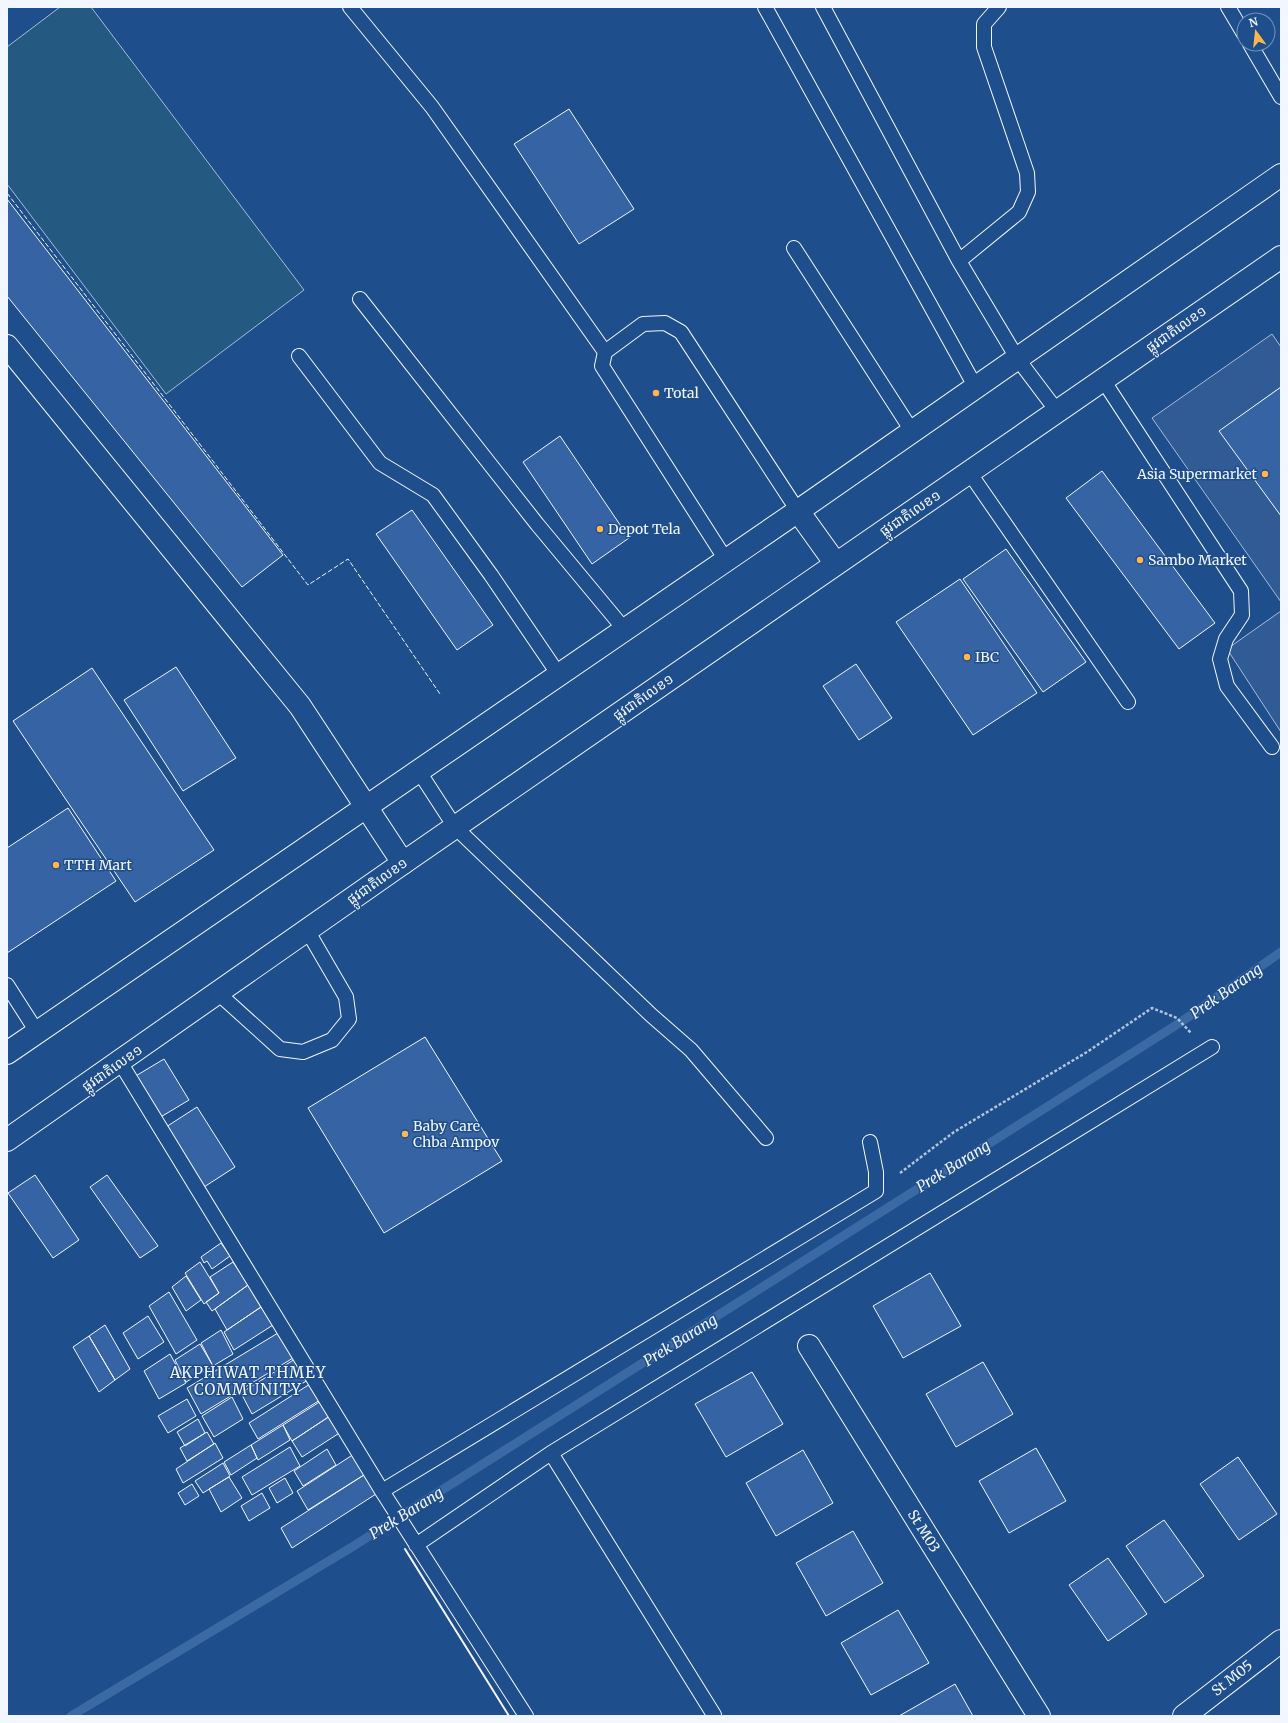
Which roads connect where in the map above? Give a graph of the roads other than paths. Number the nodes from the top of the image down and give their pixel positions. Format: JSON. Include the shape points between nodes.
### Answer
{"nodes":[{"id":1,"x":350,"y":7,"type":"edge"},
{"id":2,"x":765,"y":7,"type":"edge"},
{"id":3,"x":823,"y":7,"type":"edge"},
{"id":4,"x":1000,"y":7,"type":"edge"},
{"id":5,"x":1228,"y":7,"type":"edge"},
{"id":6,"x":1236,"y":20,"type":"edge"},
{"id":7,"x":1255,"y":52,"type":"edge"},
{"id":8,"x":1281,"y":97,"type":"edge"},
{"id":9,"x":1281,"y":174,"type":"edge"},
{"id":10,"x":794,"y":248,"type":"dead end"},
{"id":11,"x":1281,"y":257,"type":"edge"},
{"id":12,"x":959,"y":261,"type":"junction"},
{"id":13,"x":360,"y":299,"type":"dead end"},
{"id":14,"x":7,"y":346,"type":"edge"},
{"id":15,"x":605,"y":352,"type":"junction"},
{"id":16,"x":299,"y":356,"type":"dead end"},
{"id":17,"x":1017,"y":358,"type":"junction"},
{"id":18,"x":1103,"y":380,"type":"junction"},
{"id":19,"x":975,"y":386,"type":"junction"},
{"id":20,"x":1057,"y":411,"type":"junction"},
{"id":21,"x":912,"y":431,"type":"junction"},
{"id":22,"x":969,"y":472,"type":"junction"},
{"id":23,"x":798,"y":511,"type":"junction"},
{"id":24,"x":726,"y":560,"type":"junction"},
{"id":25,"x":836,"y":564,"type":"junction"},
{"id":26,"x":625,"y":630,"type":"junction"},
{"id":27,"x":559,"y":675,"type":"junction"},
{"id":28,"x":1128,"y":702,"type":"dead end"},
{"id":29,"x":1272,"y":747,"type":"dead end"},
{"id":30,"x":418,"y":770,"type":"junction"},
{"id":31,"x":366,"y":806,"type":"junction"},
{"id":32,"x":455,"y":827,"type":"junction"},
{"id":33,"x":403,"y":863,"type":"junction"},
{"id":34,"x":307,"y":930,"type":"junction"},
{"id":35,"x":7,"y":985,"type":"edge"},
{"id":36,"x":218,"y":993,"type":"junction"},
{"id":37,"x":37,"y":1032,"type":"junction"},
{"id":38,"x":1212,"y":1047,"type":"road end"},
{"id":39,"x":7,"y":1053,"type":"edge"},
{"id":40,"x":120,"y":1062,"type":"junction"},
{"id":41,"x":766,"y":1138,"type":"dead end"},
{"id":42,"x":7,"y":1140,"type":"edge"},
{"id":43,"x":870,"y":1142,"type":"dead end"},
{"id":44,"x":809,"y":1346,"type":"dead end"},
{"id":45,"x":551,"y":1453,"type":"junction"},
{"id":46,"x":385,"y":1496,"type":"junction"},
{"id":47,"x":413,"y":1540,"type":"junction"},
{"id":48,"x":1281,"y":1641,"type":"edge"},
{"id":49,"x":714,"y":1715,"type":"edge"},
{"id":50,"x":526,"y":1716,"type":"edge"},
{"id":51,"x":1039,"y":1716,"type":"edge"},
{"id":52,"x":1184,"y":1716,"type":"edge"}],
"edges":[{"from":1,"to":15,"type":"lane","via":[[432,107]]},
{"from":2,"to":19,"type":"lane"},
{"from":3,"to":12,"type":"lane"},
{"from":4,"to":12,"type":"lane","via":[[984,24],[984,47],[1027,173],[1028,192],[1019,212]]},
{"from":5,"to":6,"type":"lane"},
{"from":7,"to":8,"type":"lane"},
{"from":9,"to":17,"type":"main road"},
{"from":10,"to":21,"type":"lane"},
{"from":11,"to":18,"type":"main road","name":"ផ្លូវជាតិលេខ១"},
{"from":12,"to":17,"type":"lane"},
{"from":13,"to":26,"type":"lane","via":[[537,524]]},
{"from":14,"to":31,"type":"main road","via":[[300,706]]},
{"from":15,"to":23,"type":"lane","via":[[643,324],[665,323],[681,332]]},
{"from":15,"to":24,"type":"lane","via":[[602,366]]},
{"from":16,"to":27,"type":"lane","via":[[380,463],[433,495]]},
{"from":17,"to":19,"type":"main road"},
{"from":17,"to":20,"type":"lane"},
{"from":18,"to":20,"type":"main road","name":"ផ្លូវជាតិលេខ១"},
{"from":18,"to":29,"type":"lane","via":[[1241,591],[1242,615],[1226,639],[1220,659],[1227,686]]},
{"from":19,"to":21,"type":"main road"},
{"from":20,"to":22,"type":"main road","name":"ផ្លូវជាតិលេខ១"},
{"from":21,"to":23,"type":"main road"},
{"from":22,"to":25,"type":"main road","name":"ផ្លូវជាតិលេខ១"},
{"from":22,"to":28,"type":"lane"},
{"from":23,"to":24,"type":"main road"},
{"from":23,"to":25,"type":"main road"},
{"from":24,"to":26,"type":"main road"},
{"from":25,"to":32,"type":"main road","name":"ផ្លូវជាតិលេខ១"},
{"from":26,"to":27,"type":"main road"},
{"from":27,"to":30,"type":"main road"},
{"from":30,"to":31,"type":"main road"},
{"from":30,"to":32,"type":"lane"},
{"from":31,"to":33,"type":"main road"},
{"from":31,"to":37,"type":"main road"},
{"from":32,"to":33,"type":"main road","name":"ផ្លូវជាតិលេខ១"},
{"from":32,"to":41,"type":"lane","via":[[651,1015],[691,1050]]},
{"from":33,"to":34,"type":"main road","name":"ផ្លូវជាតិលេខ១"},
{"from":34,"to":36,"type":"main road","name":"ផ្លូវជាតិលេខ១"},
{"from":34,"to":36,"type":"lane","via":[[346,997],[349,1019],[332,1040],[302,1052],[280,1049]]},
{"from":35,"to":37,"type":"lane"},
{"from":36,"to":40,"type":"main road","name":"ផ្លូវជាតិលេខ១"},
{"from":37,"to":39,"type":"main road"},
{"from":38,"to":45,"type":"lane"},
{"from":40,"to":42,"type":"main road","name":"ផ្លូវជាតិលេខ១"},
{"from":40,"to":46,"type":"lane"},
{"from":43,"to":46,"type":"lane","via":[[876,1172],[876,1191]]},
{"from":44,"to":51,"type":"main road","name":"St M03"},
{"from":45,"to":47,"type":"lane"},
{"from":45,"to":49,"type":"lane"},
{"from":46,"to":47,"type":"lane"},
{"from":47,"to":50,"type":"lane"},
{"from":48,"to":52,"type":"main road","name":"St M05"}]}
